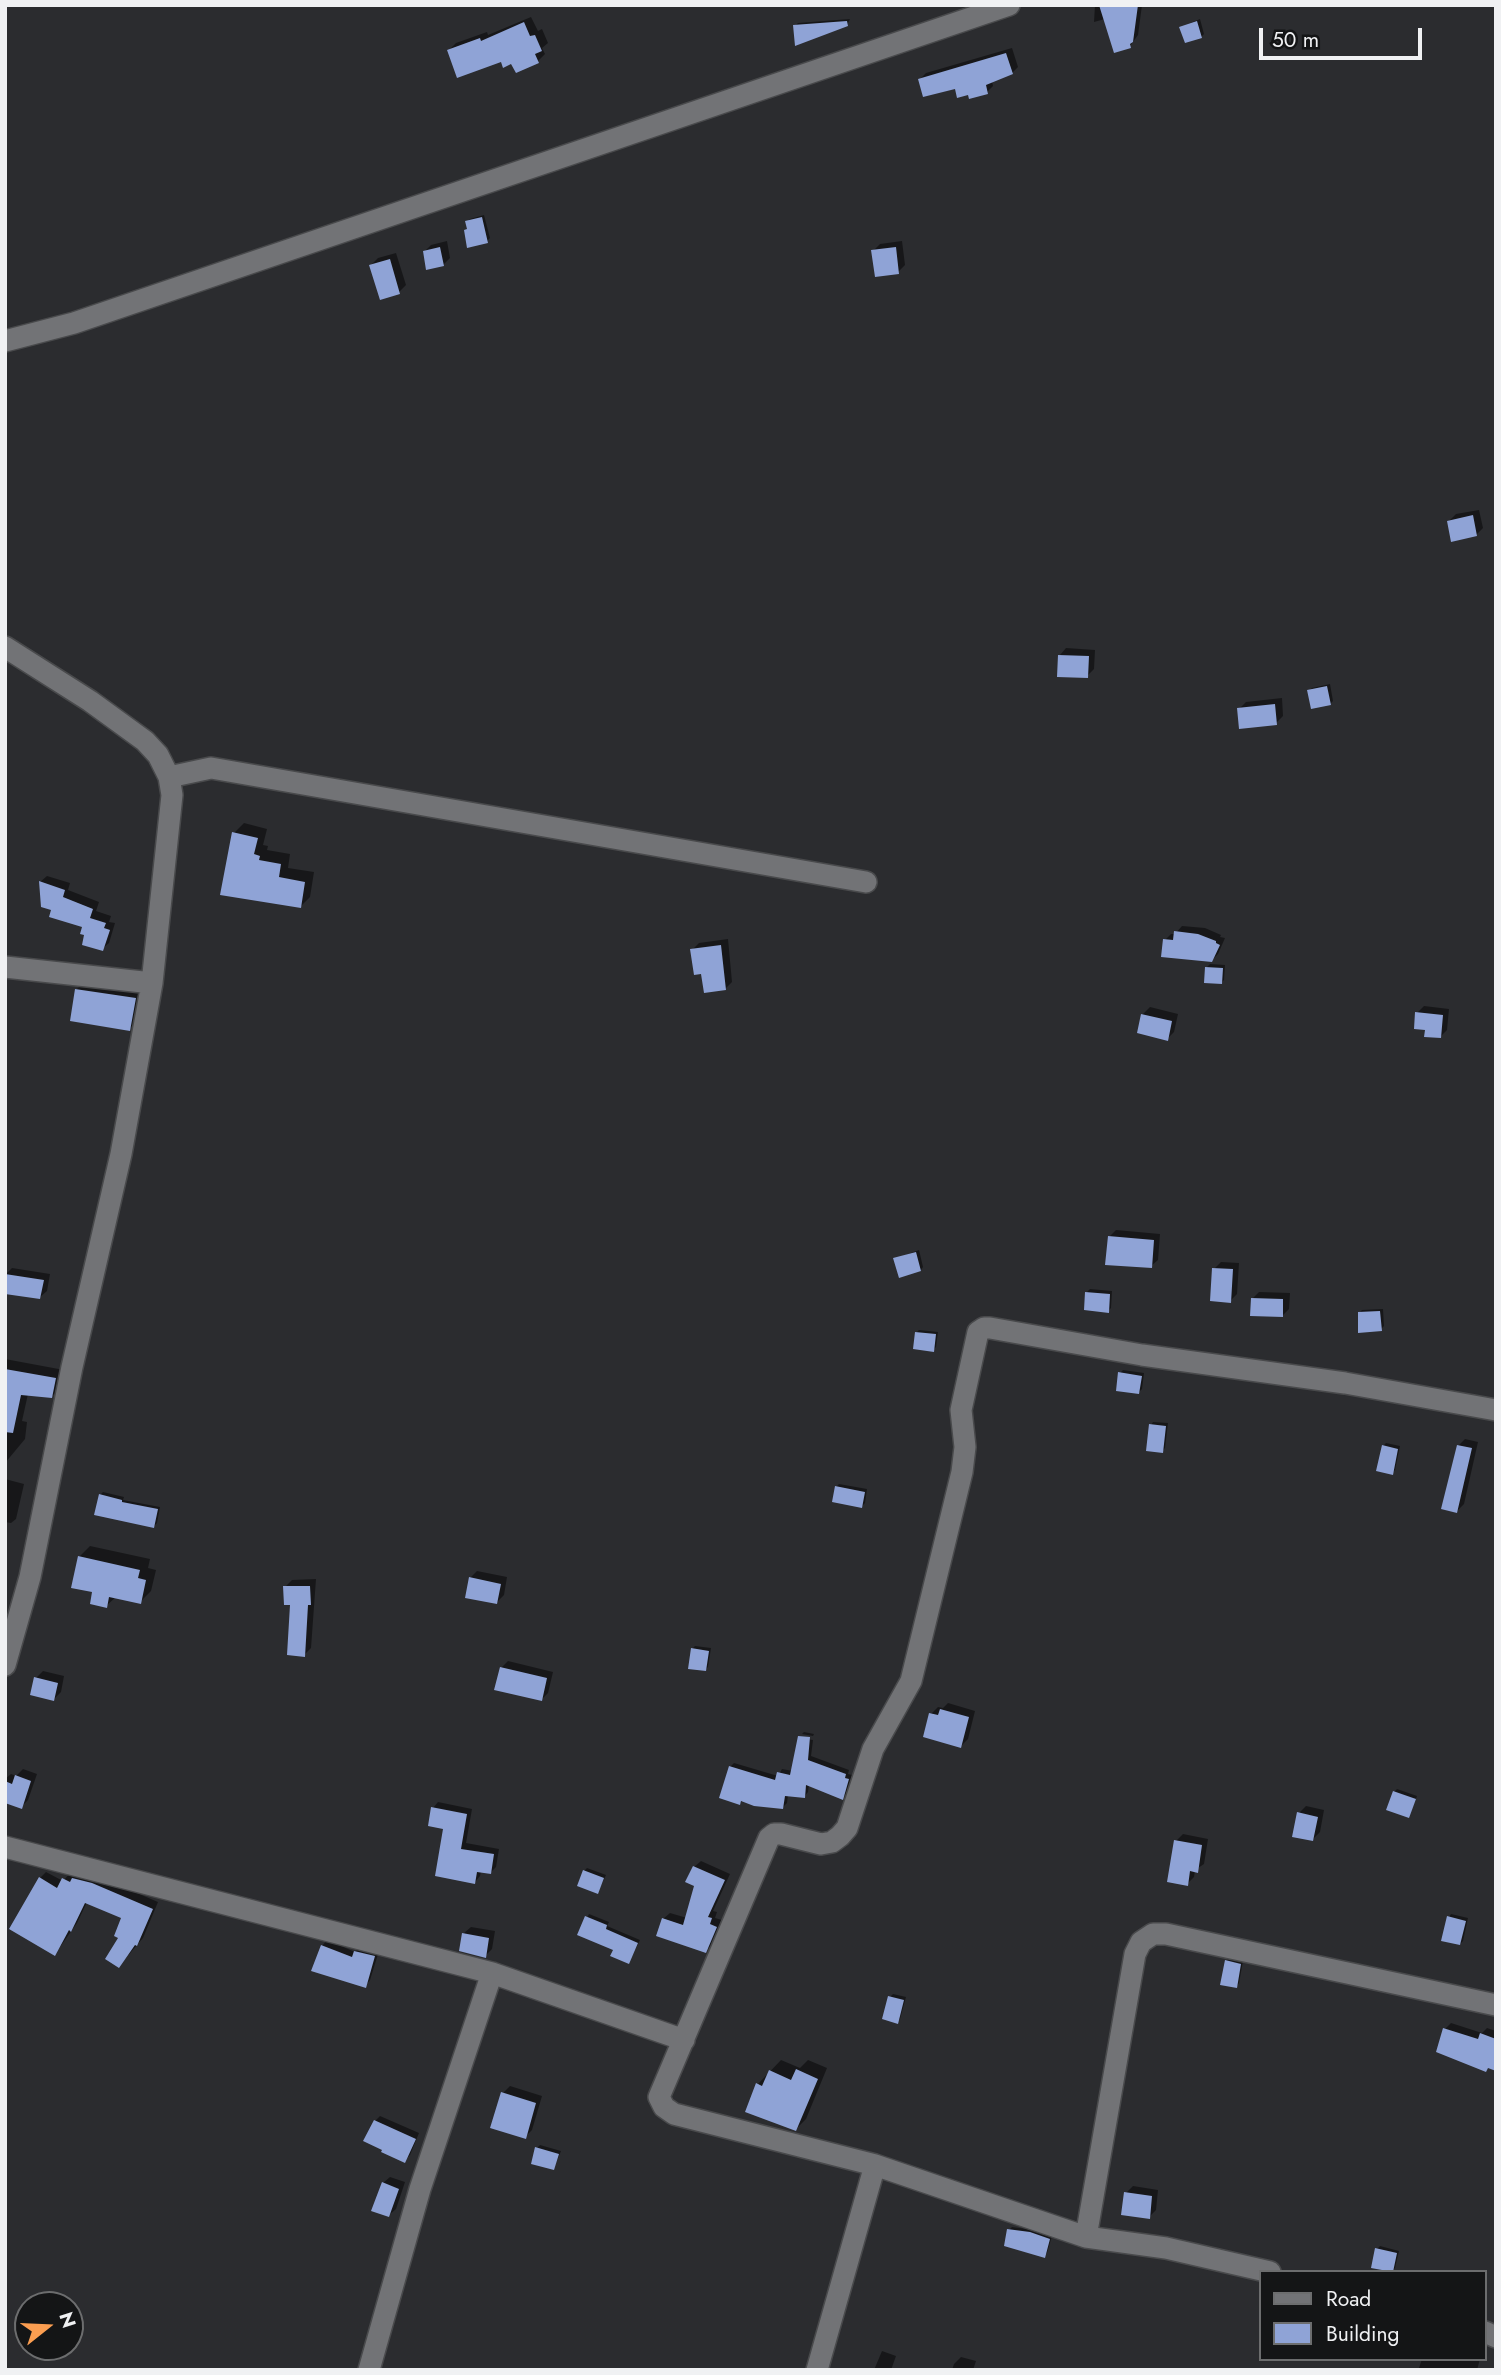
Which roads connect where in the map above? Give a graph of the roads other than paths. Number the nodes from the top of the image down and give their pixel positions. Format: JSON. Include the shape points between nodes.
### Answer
{"nodes":[{"id":1,"x":1009,"y":5,"type":"edge"},
{"id":2,"x":5,"y":341,"type":"edge"},
{"id":3,"x":5,"y":647,"type":"edge"},
{"id":4,"x":169,"y":777,"type":"junction"},
{"id":5,"x":866,"y":882,"type":"dead end"},
{"id":6,"x":5,"y":967,"type":"edge"},
{"id":7,"x":152,"y":984,"type":"junction"},
{"id":8,"x":1496,"y":1410,"type":"edge"},
{"id":9,"x":5,"y":1665,"type":"edge"},
{"id":10,"x":5,"y":1847,"type":"edge"},
{"id":11,"x":492,"y":1973,"type":"junction"},
{"id":12,"x":1496,"y":2005,"type":"edge"},
{"id":13,"x":684,"y":2040,"type":"junction"},
{"id":14,"x":875,"y":2165,"type":"junction"},
{"id":15,"x":1086,"y":2237,"type":"junction"},
{"id":16,"x":1261,"y":2270,"type":"edge"},
{"id":17,"x":369,"y":2370,"type":"edge"},
{"id":18,"x":817,"y":2370,"type":"edge"}],
"edges":[{"from":1,"to":2,"type":"street","via":[[87,318]]},
{"from":3,"to":4,"type":"street","via":[[145,741]]},
{"from":4,"to":5,"type":"street","via":[[211,768]]},
{"from":4,"to":7,"type":"street","via":[[172,795]]},
{"from":6,"to":7,"type":"street"},
{"from":7,"to":9,"type":"street","via":[[121,1154],[30,1577]]},
{"from":8,"to":13,"type":"street","via":[[981,1329],[975,1336],[961,1410],[962,1472],[911,1681],[873,1749],[847,1828],[840,1836],[821,1844],[781,1834],[768,1838]]},
{"from":10,"to":11,"type":"street"},
{"from":11,"to":13,"type":"street"},
{"from":11,"to":17,"type":"street","via":[[420,2189]]},
{"from":12,"to":15,"type":"street","via":[[1153,1934],[1141,1941],[1135,1954]]},
{"from":13,"to":14,"type":"street","via":[[659,2097],[664,2108]]},
{"from":14,"to":15,"type":"street"},
{"from":14,"to":18,"type":"street"},
{"from":15,"to":16,"type":"street","via":[[1166,2248]]}]}
